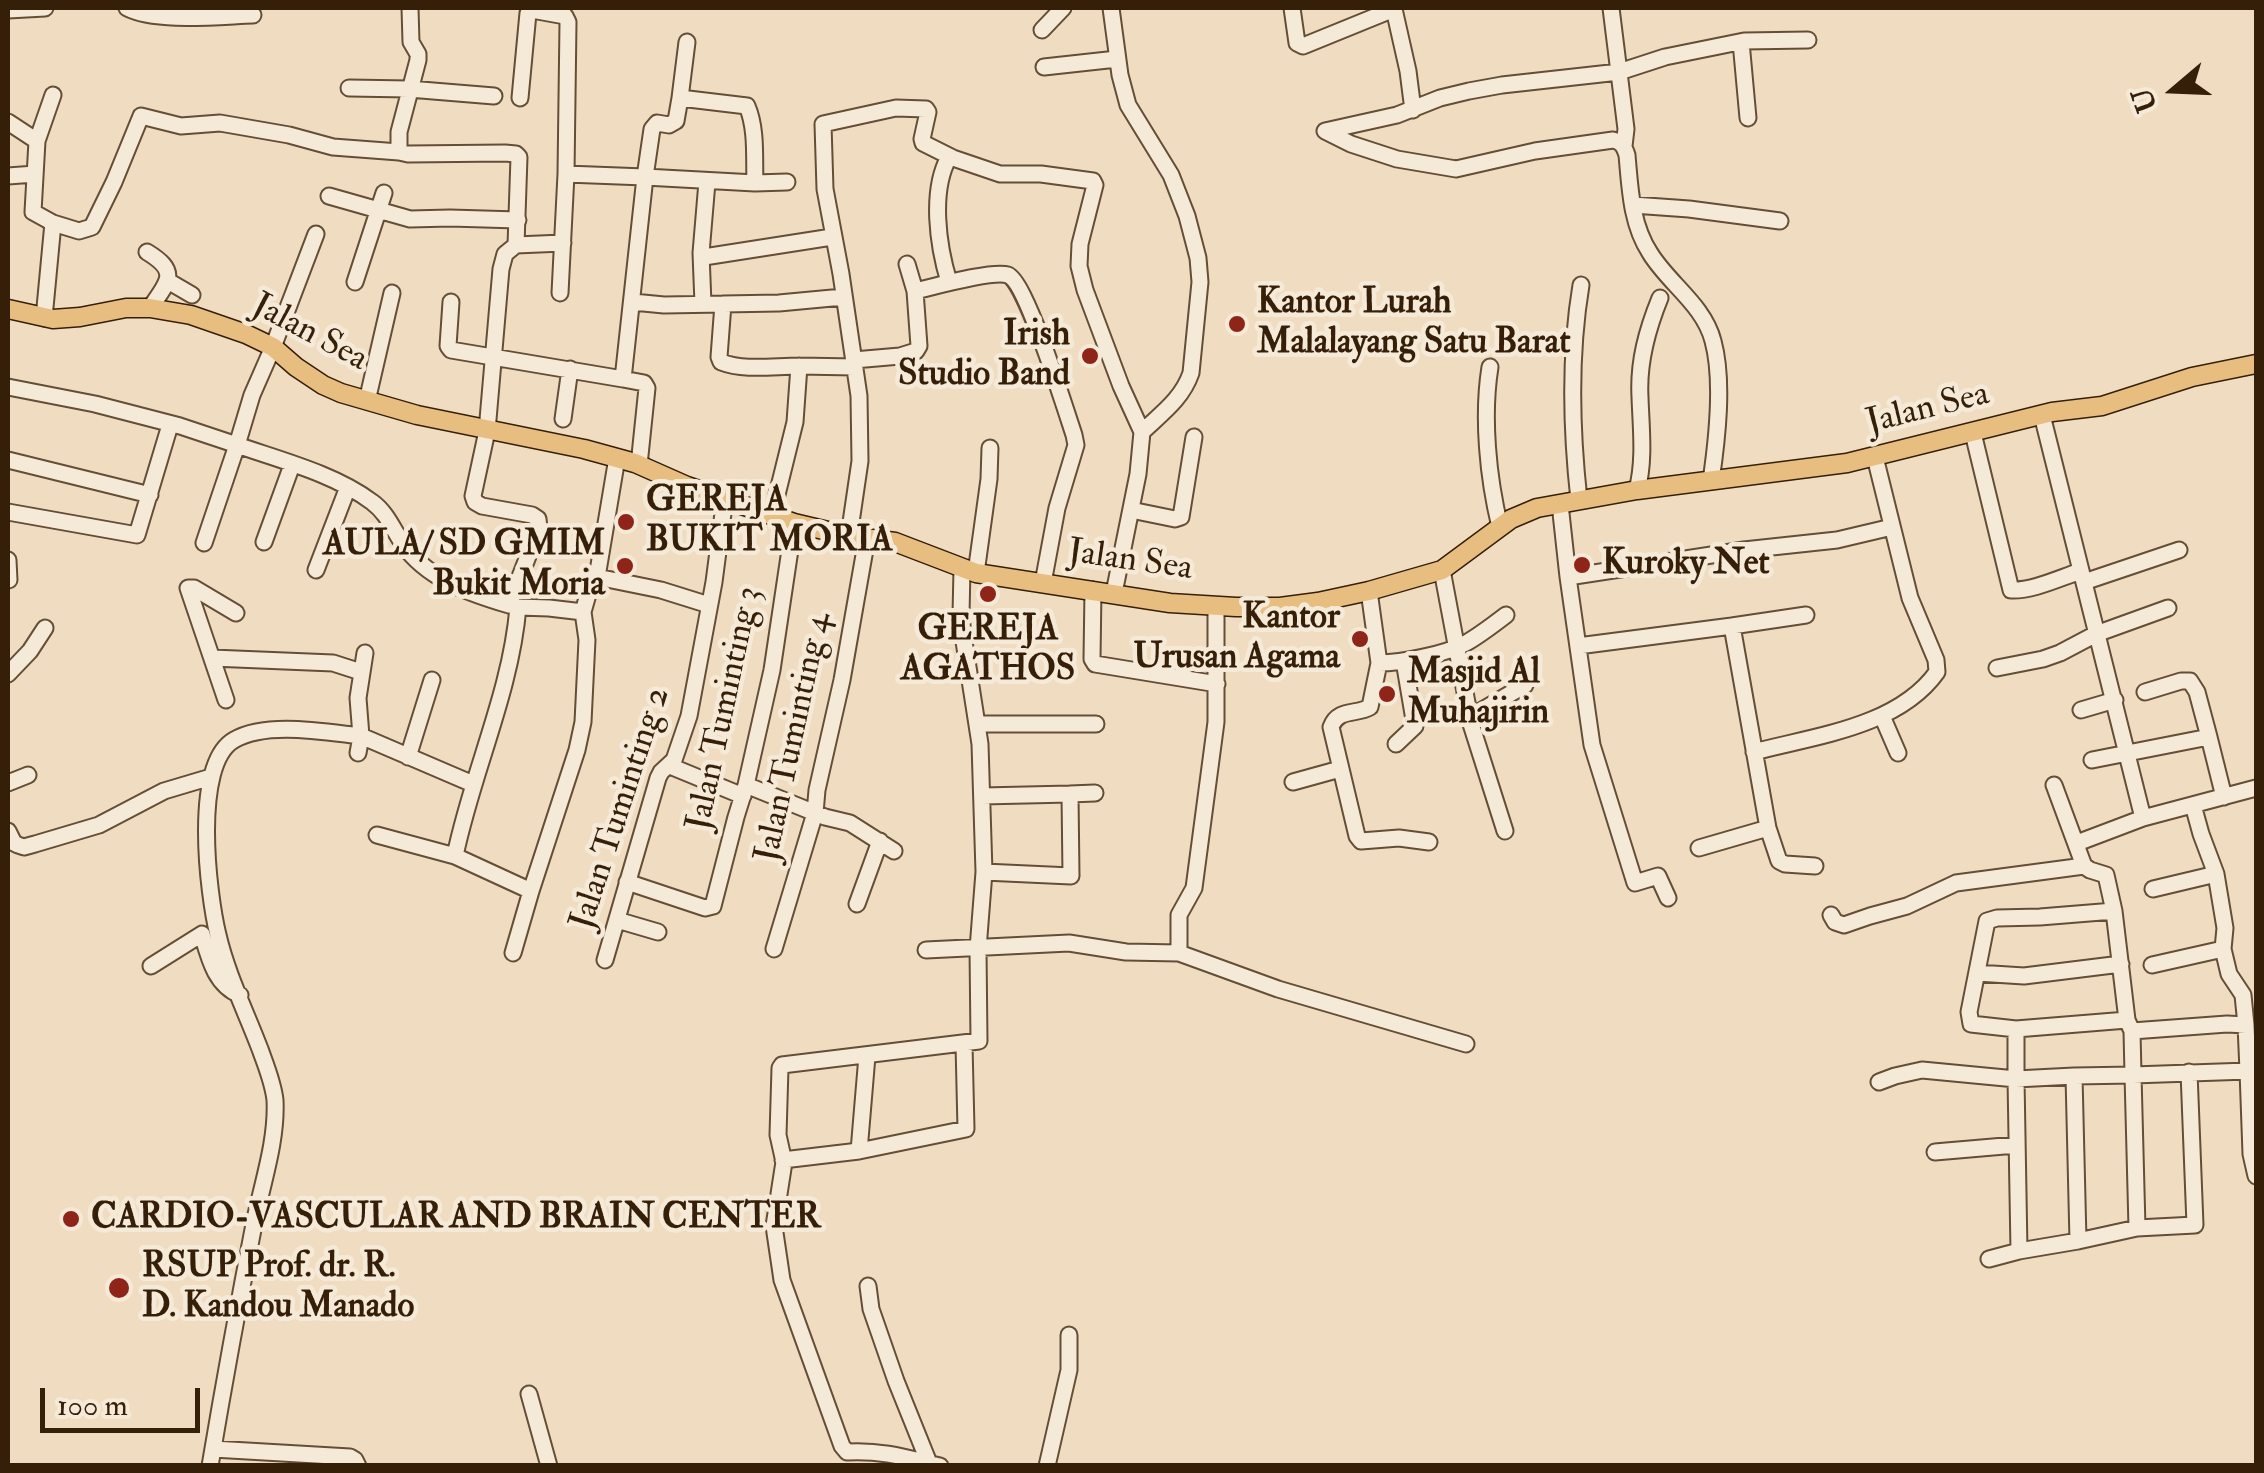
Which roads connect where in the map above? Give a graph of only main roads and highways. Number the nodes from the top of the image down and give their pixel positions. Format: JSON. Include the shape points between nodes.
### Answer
{"nodes":[{"id":1,"x":8,"y":309,"type":"edge"},
{"id":2,"x":2256,"y":364,"type":"edge"}],
"edges":[{"from":1,"to":2,"type":"main road","name":"Jalan Sea","via":[[44,318],[126,308],[190,314],[273,347],[323,385],[367,401],[617,458],[794,523],[895,542],[969,571],[1216,606],[1330,600],[1442,570],[1500,526],[1537,508],[1847,463]]}]}
